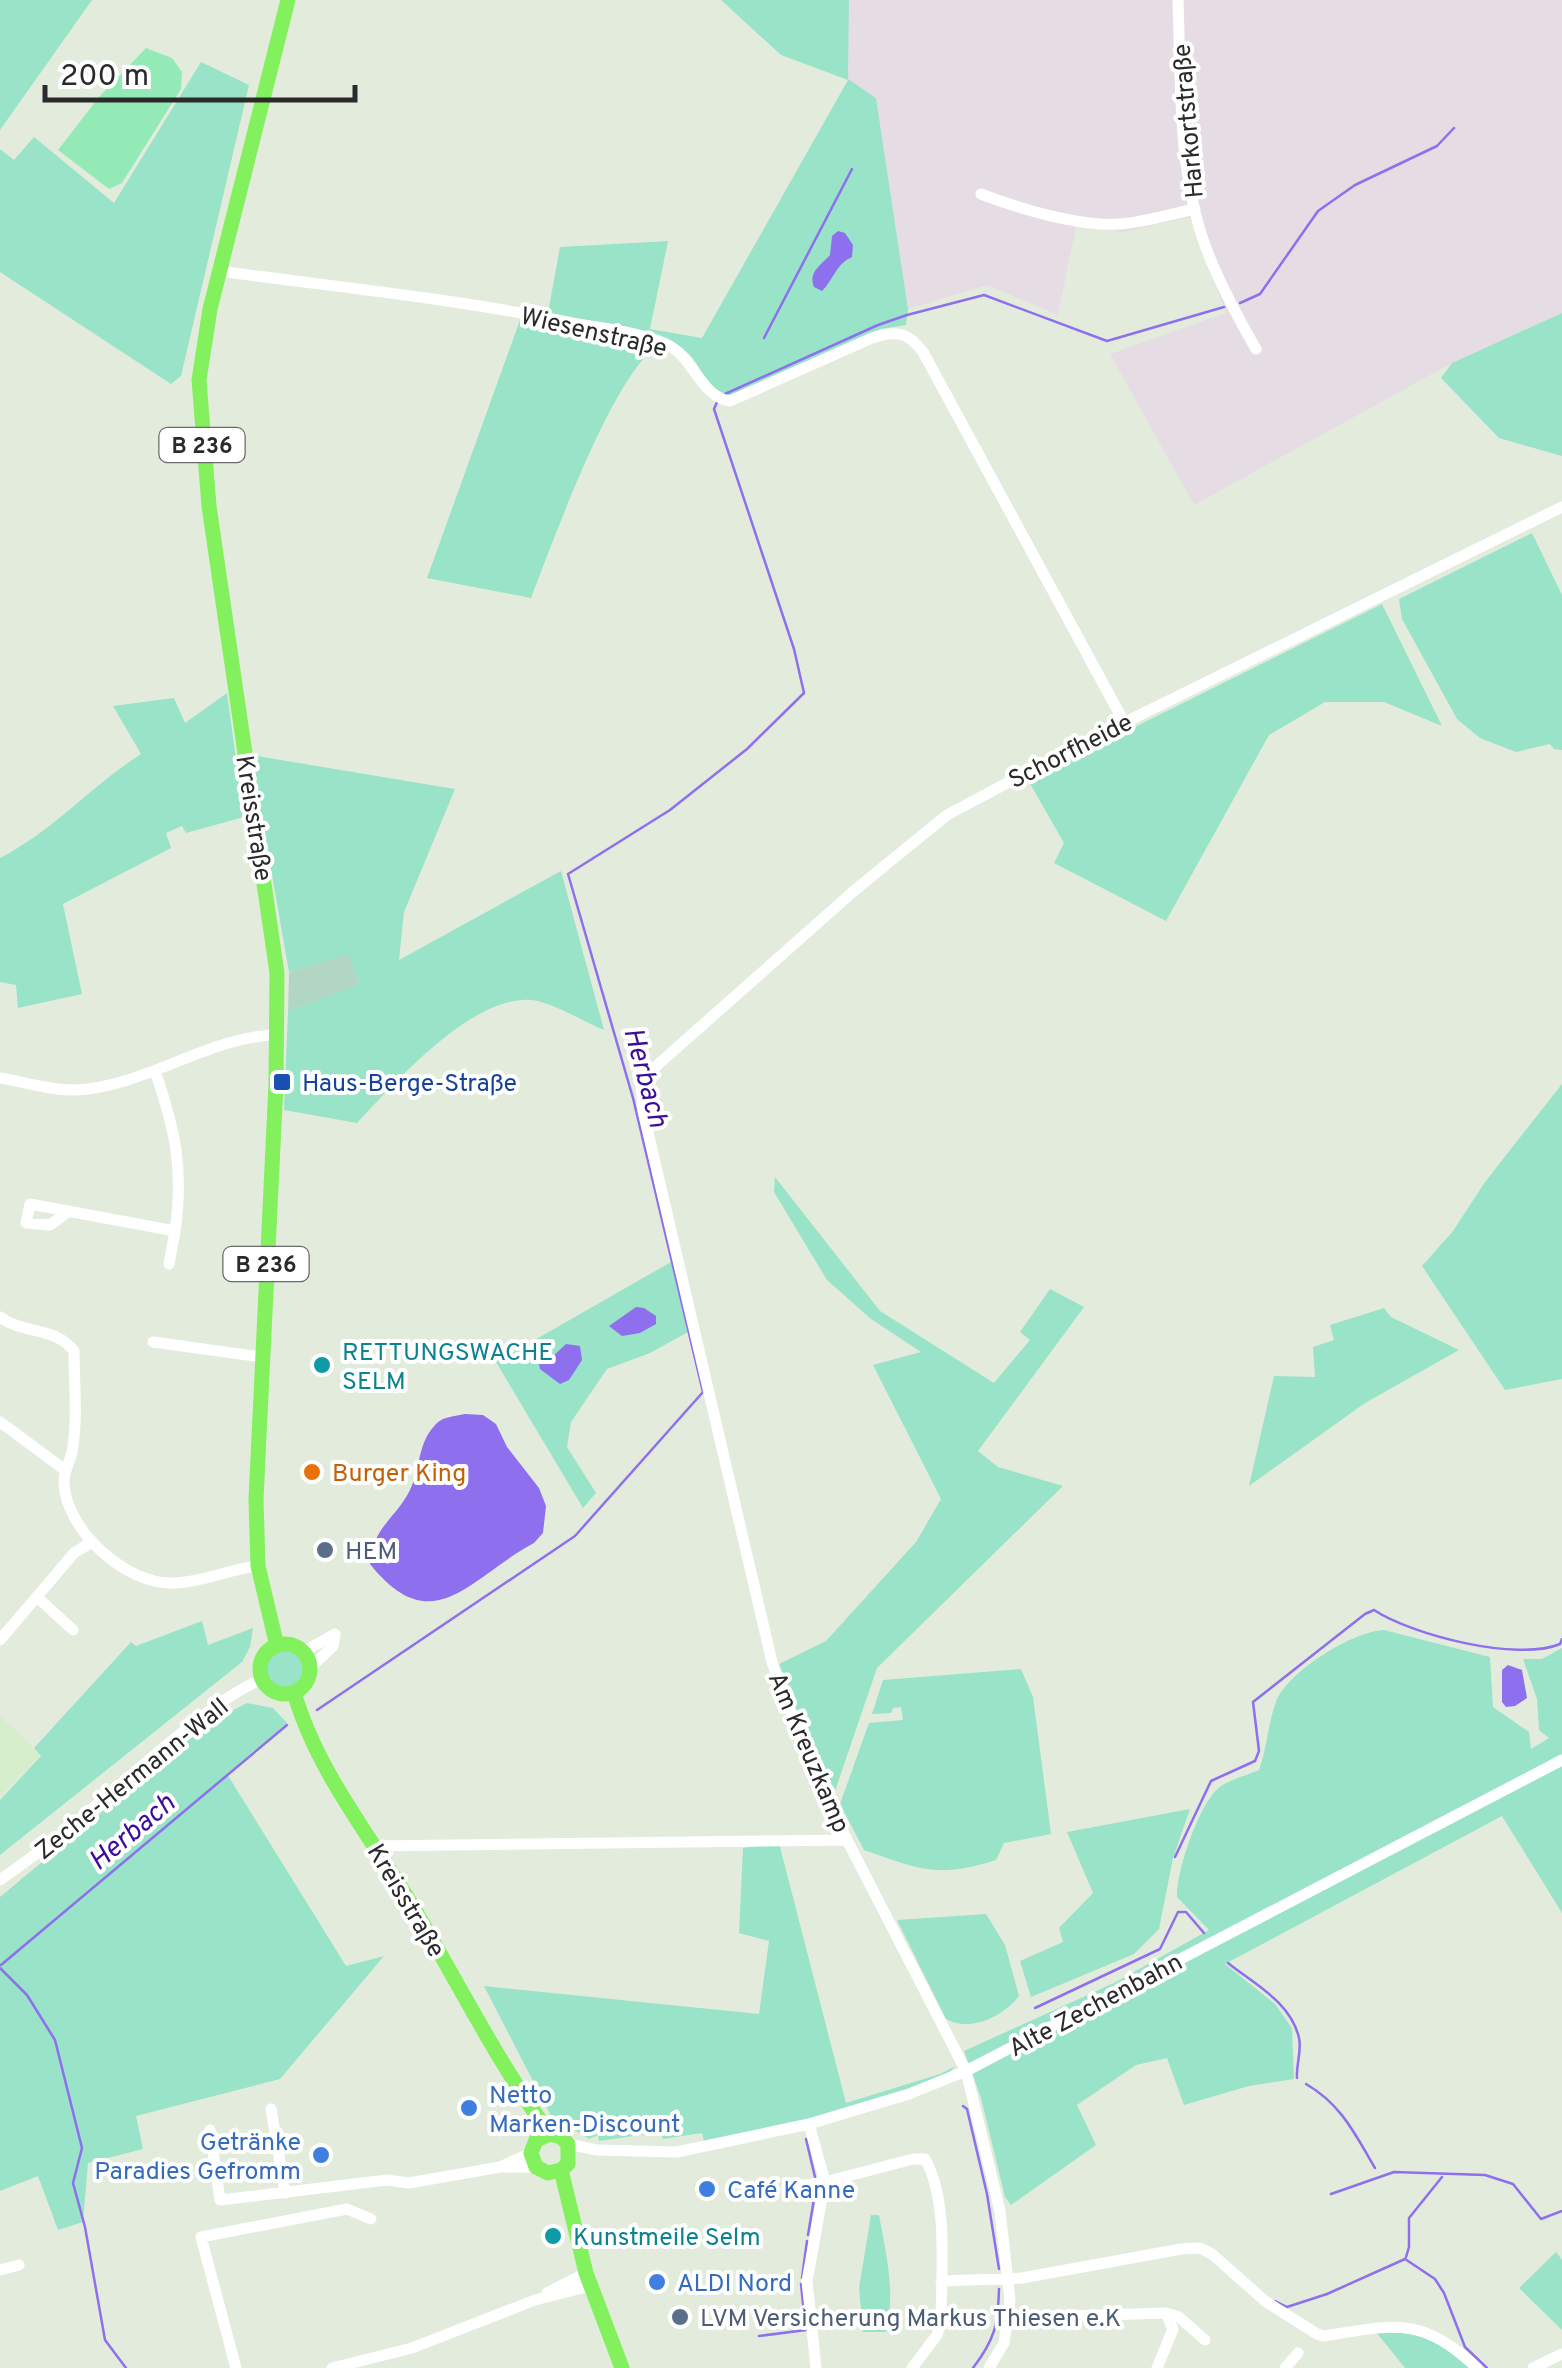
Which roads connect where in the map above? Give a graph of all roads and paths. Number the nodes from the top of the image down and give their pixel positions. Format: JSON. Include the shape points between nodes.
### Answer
{"nodes":[{"id":1,"x":288,"y":0,"type":"edge"},
{"id":2,"x":1178,"y":0,"type":"edge"},
{"id":3,"x":981,"y":194,"type":"dead end"},
{"id":4,"x":1194,"y":208,"type":"junction"},
{"id":5,"x":220,"y":271,"type":"junction"},
{"id":6,"x":1256,"y":349,"type":"dead end"},
{"id":7,"x":1562,"y":506,"type":"edge"},
{"id":8,"x":1124,"y":722,"type":"junction"},
{"id":9,"x":278,"y":1035,"type":"junction"},
{"id":10,"x":154,"y":1071,"type":"junction"},
{"id":11,"x":0,"y":1078,"type":"edge"},
{"id":12,"x":642,"y":1086,"type":"joint"},
{"id":13,"x":69,"y":1211,"type":"dead end"},
{"id":14,"x":174,"y":1230,"type":"junction"},
{"id":15,"x":168,"y":1264,"type":"dead end"},
{"id":16,"x":0,"y":1317,"type":"edge"},
{"id":17,"x":153,"y":1342,"type":"dead end"},
{"id":18,"x":261,"y":1357,"type":"junction"},
{"id":19,"x":0,"y":1422,"type":"edge"},
{"id":20,"x":66,"y":1470,"type":"junction"},
{"id":21,"x":92,"y":1542,"type":"junction"},
{"id":22,"x":258,"y":1566,"type":"junction"},
{"id":23,"x":37,"y":1597,"type":"junction"},
{"id":24,"x":73,"y":1630,"type":"dead end"},
{"id":25,"x":0,"y":1640,"type":"edge"},
{"id":26,"x":277,"y":1646,"type":"junction"},
{"id":27,"x":303,"y":1652,"type":"junction"},
{"id":28,"x":310,"y":1668,"type":"junction"},
{"id":29,"x":263,"y":1678,"type":"junction"},
{"id":30,"x":294,"y":1692,"type":"junction"},
{"id":31,"x":1562,"y":1760,"type":"edge"},
{"id":32,"x":847,"y":1840,"type":"junction"},
{"id":33,"x":376,"y":1846,"type":"junction"},
{"id":34,"x":0,"y":1880,"type":"edge"},
{"id":35,"x":966,"y":2072,"type":"junction"},
{"id":36,"x":271,"y":2109,"type":"dead end"},
{"id":37,"x":809,"y":2124,"type":"junction"},
{"id":38,"x":210,"y":2130,"type":"dead end"},
{"id":39,"x":550,"y":2155,"type":"junction"},
{"id":40,"x":825,"y":2182,"type":"junction"},
{"id":41,"x":787,"y":2188,"type":"dead end"},
{"id":42,"x":285,"y":2193,"type":"junction"},
{"id":43,"x":371,"y":2218,"type":"dead end"},
{"id":44,"x":20,"y":2266,"type":"dead end"},
{"id":45,"x":0,"y":2270,"type":"edge"},
{"id":46,"x":1007,"y":2280,"type":"junction"},
{"id":47,"x":584,"y":2281,"type":"junction"},
{"id":48,"x":941,"y":2281,"type":"junction"},
{"id":49,"x":1166,"y":2313,"type":"junction"},
{"id":50,"x":1010,"y":2318,"type":"junction"},
{"id":51,"x":1205,"y":2340,"type":"dead end"},
{"id":52,"x":1298,"y":2353,"type":"dead end"},
{"id":53,"x":1562,"y":2354,"type":"edge"},
{"id":54,"x":236,"y":2368,"type":"edge"},
{"id":55,"x":332,"y":2368,"type":"edge"},
{"id":56,"x":612,"y":2368,"type":"edge"},
{"id":57,"x":622,"y":2368,"type":"edge"},
{"id":58,"x":816,"y":2368,"type":"edge"},
{"id":59,"x":912,"y":2368,"type":"edge"},
{"id":60,"x":989,"y":2368,"type":"edge"},
{"id":61,"x":1158,"y":2368,"type":"edge"},
{"id":62,"x":1284,"y":2368,"type":"edge"},
{"id":63,"x":1477,"y":2368,"type":"edge"},
{"id":64,"x":1533,"y":2368,"type":"edge"}],
"edges":[{"from":1,"to":5,"type":"main road","name":"Kreisstraße","number":"B 236"},
{"from":2,"to":4,"type":"street","name":"Harkortstraße"},
{"from":3,"to":4,"type":"street","via":[[1014,208],[1102,224]]},
{"from":4,"to":6,"type":"street","name":"Harkortstraße"},
{"from":5,"to":8,"type":"street","name":"Wiesenstraße","via":[[531,314],[651,339],[680,351],[711,393],[730,402],[872,338],[903,333],[924,352]]},
{"from":5,"to":9,"type":"main road","name":"Kreisstraße","number":"B 236","via":[[200,363],[199,408],[270,915]]},
{"from":7,"to":8,"type":"street","name":"Schorfheide"},
{"from":8,"to":12,"type":"street","name":"Schorfheide","via":[[947,815],[668,1055]]},
{"from":9,"to":10,"type":"street","via":[[252,1037]]},
{"from":9,"to":18,"type":"main road","name":"Kreisstraße","number":"B 236"},
{"from":10,"to":11,"type":"street","via":[[75,1090]]},
{"from":10,"to":14,"type":"street","via":[[178,1150]]},
{"from":12,"to":32,"type":"street","name":"Am Kreuzkamp","via":[[772,1662]]},
{"from":13,"to":14,"type":"street"},
{"from":14,"to":15,"type":"street"},
{"from":16,"to":20,"type":"street","via":[[64,1338],[74,1351]]},
{"from":17,"to":18,"type":"street"},
{"from":18,"to":22,"type":"main road","name":"Kreisstraße","number":"B 236"},
{"from":19,"to":20,"type":"street"},
{"from":20,"to":21,"type":"street","via":[[71,1509]]},
{"from":21,"to":22,"type":"street","via":[[119,1566],[174,1583]]},
{"from":21,"to":23,"type":"street"},
{"from":22,"to":26,"type":"main road","name":"Kreisstraße","number":"B 236"},
{"from":23,"to":24,"type":"street"},
{"from":23,"to":25,"type":"street"},
{"from":26,"to":27,"type":"main road"},
{"from":26,"to":29,"type":"main road","via":[[262,1660]]},
{"from":27,"to":28,"type":"main road"},
{"from":27,"to":28,"type":"street","via":[[335,1634],[333,1646]]},
{"from":28,"to":30,"type":"main road","via":[[307,1682]]},
{"from":29,"to":30,"type":"main road","via":[[276,1692]]},
{"from":29,"to":34,"type":"street","name":"Zeche-Hermann-Wall","via":[[193,1724]]},
{"from":30,"to":33,"type":"main road","name":"Kreisstraße","via":[[315,1748]]},
{"from":31,"to":35,"type":"street","name":"Alte Zechenbahn"},
{"from":32,"to":33,"type":"street"},
{"from":32,"to":35,"type":"street","name":"Am Kreuzkamp"},
{"from":33,"to":39,"type":"main road","name":"Kreisstraße","via":[[528,2104]]},
{"from":35,"to":37,"type":"street","name":"Alte Zechenbahn"},
{"from":35,"to":46,"type":"street","name":"Am Kreuzkamp","via":[[1000,2211]]},
{"from":36,"to":42,"type":"street"},
{"from":37,"to":39,"type":"street","name":"Alte Zechenbahn","via":[[677,2152]]},
{"from":37,"to":40,"type":"street"},
{"from":38,"to":42,"type":"street","name":"Alte Zechenbahn","via":[[220,2200]]},
{"from":39,"to":42,"type":"street","name":"Alte Zechenbahn","via":[[409,2183]]},
{"from":39,"to":47,"type":"main road","name":"Kreisstraße"},
{"from":40,"to":41,"type":"street"},
{"from":40,"to":48,"type":"street","via":[[924,2160],[938,2202]]},
{"from":40,"to":58,"type":"street","via":[[808,2281]]},
{"from":43,"to":54,"type":"street","via":[[346,2209],[201,2236]]},
{"from":44,"to":45,"type":"street"},
{"from":46,"to":48,"type":"street"},
{"from":46,"to":50,"type":"street","name":"Am Kreuzkamp"},
{"from":46,"to":63,"type":"street","via":[[1200,2248],[1317,2334],[1412,2328],[1452,2344]]},
{"from":47,"to":55,"type":"street","via":[[412,2348]]},
{"from":47,"to":56,"type":"main road","name":"Kreisstraße"},
{"from":47,"to":57,"type":"main road","name":"Kreisstraße"},
{"from":48,"to":59,"type":"street","via":[[941,2322]]},
{"from":49,"to":50,"type":"street"},
{"from":49,"to":51,"type":"street"},
{"from":49,"to":61,"type":"street","via":[[1173,2328]]},
{"from":50,"to":60,"type":"street","name":"Am Kreuzkamp"},
{"from":52,"to":62,"type":"street"},
{"from":53,"to":64,"type":"street"}]}
